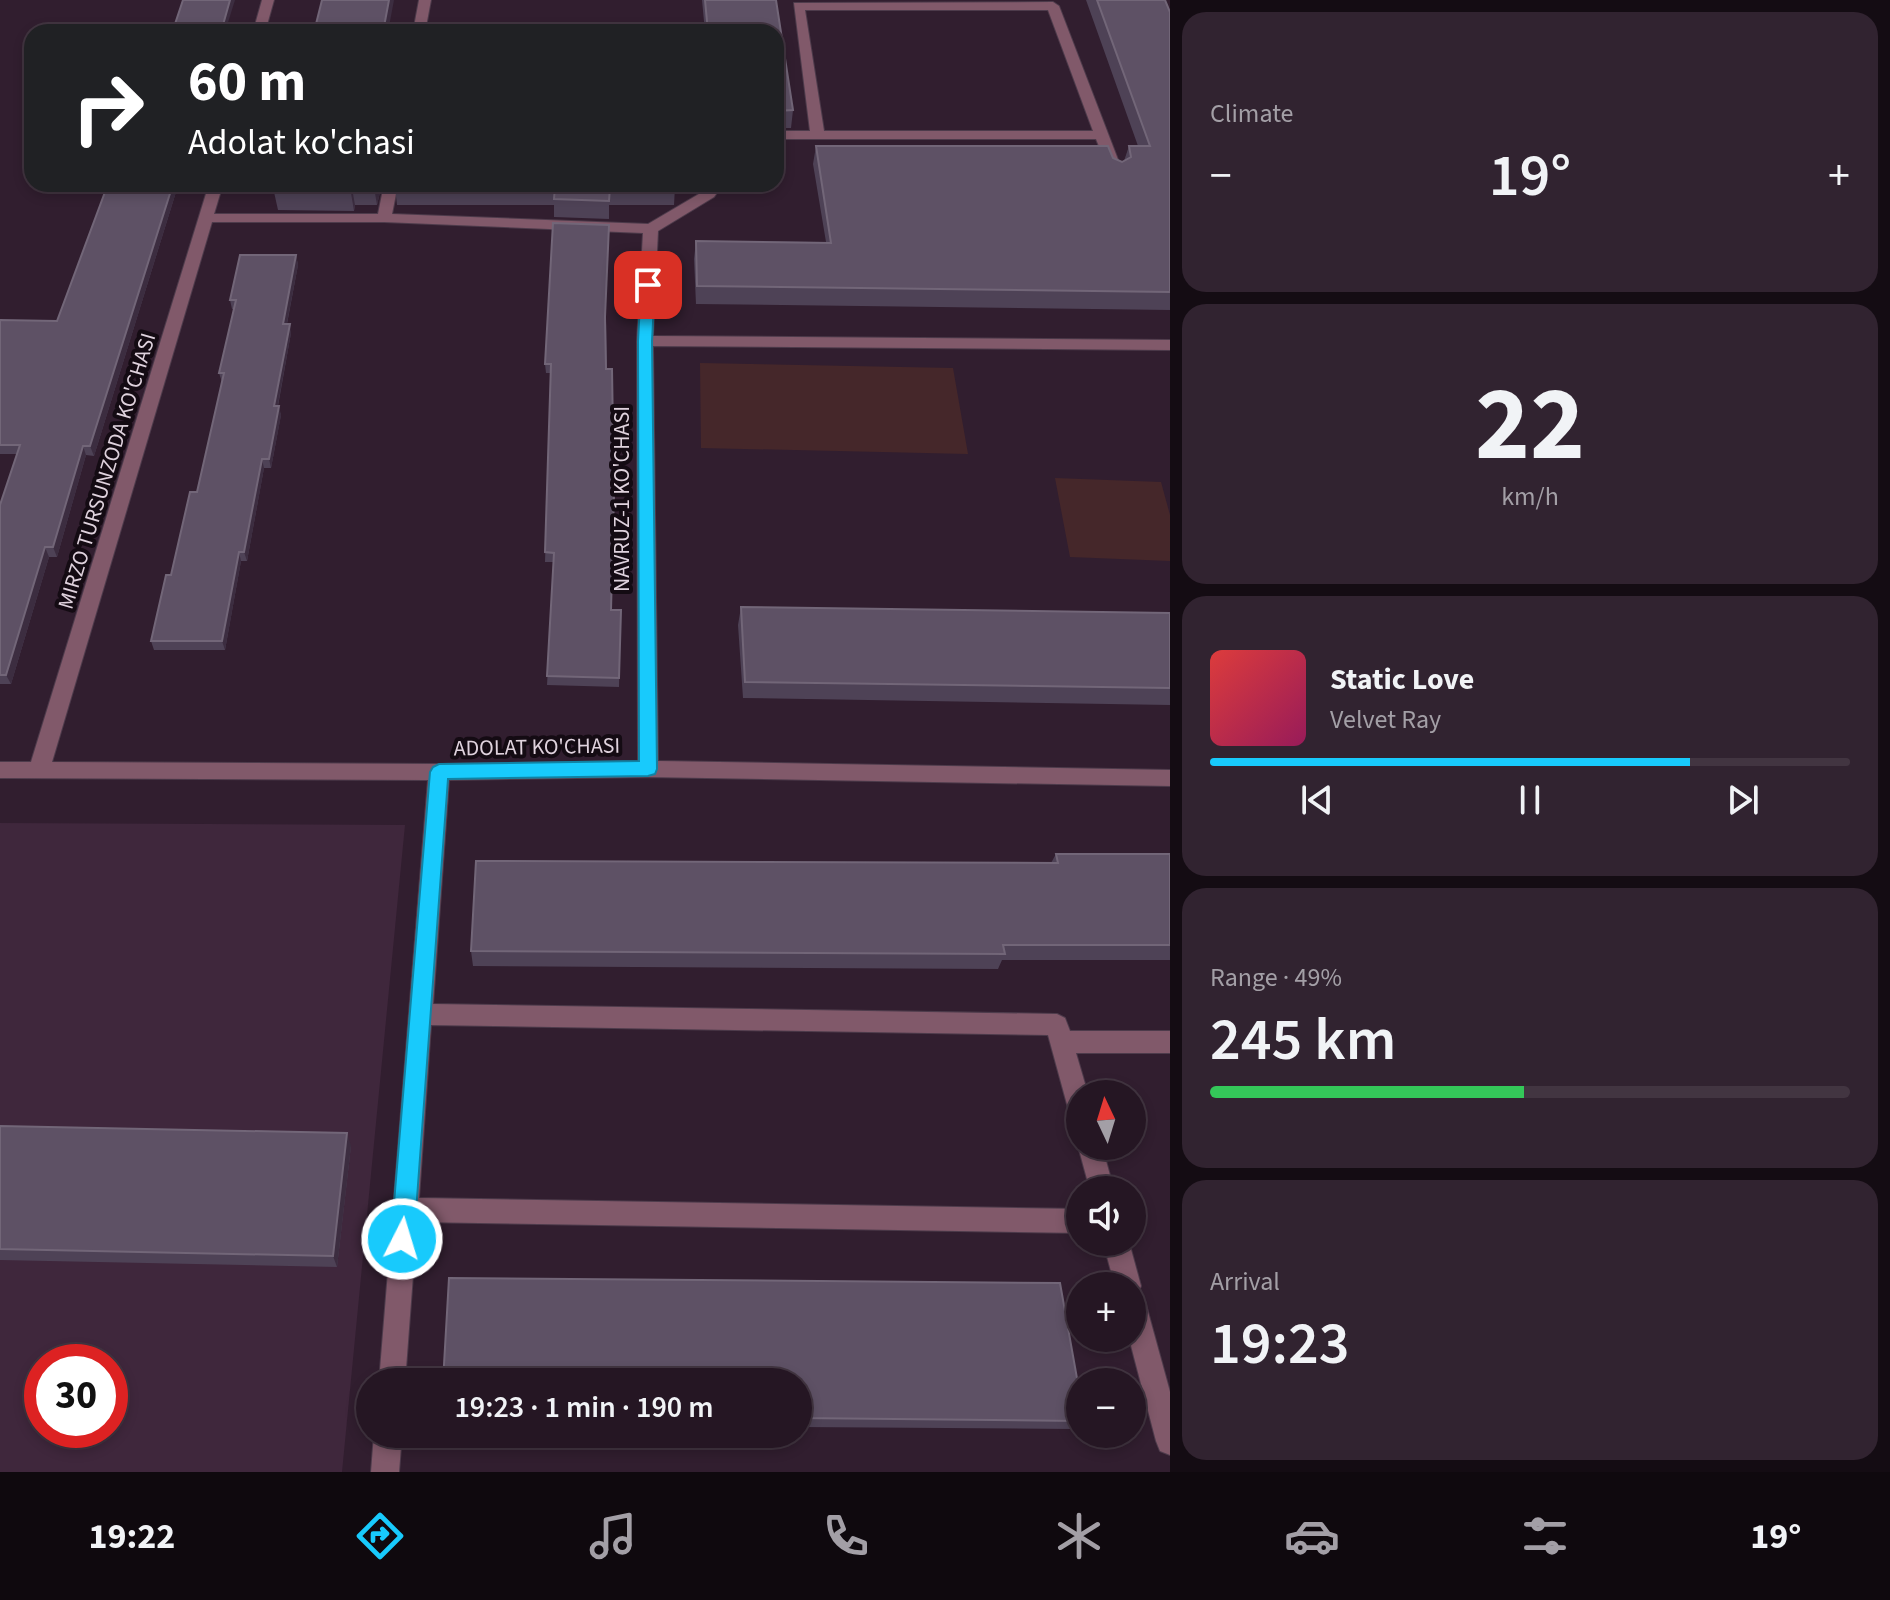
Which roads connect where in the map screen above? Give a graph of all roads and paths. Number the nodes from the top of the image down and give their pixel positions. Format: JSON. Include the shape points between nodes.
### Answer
{"nodes":[{"id":1,"x":268,"y":0,"type":"edge"},
{"id":2,"x":425,"y":0,"type":"edge"},
{"id":3,"x":261,"y":24,"type":"edge"},
{"id":4,"x":420,"y":24,"type":"edge"},
{"id":5,"x":784,"y":135,"type":"edge"},
{"id":6,"x":1102,"y":135,"type":"junction"},
{"id":7,"x":818,"y":136,"type":"junction"},
{"id":8,"x":1116,"y":173,"type":"edge"},
{"id":9,"x":214,"y":192,"type":"edge"},
{"id":10,"x":389,"y":192,"type":"edge"},
{"id":11,"x":710,"y":192,"type":"edge"},
{"id":12,"x":207,"y":218,"type":"junction"},
{"id":13,"x":384,"y":218,"type":"junction"},
{"id":14,"x":651,"y":229,"type":"junction"},
{"id":15,"x":645,"y":341,"type":"junction"},
{"id":16,"x":1170,"y":345,"type":"edge"},
{"id":17,"x":648,"y":769,"type":"junction"},
{"id":18,"x":0,"y":770,"type":"edge"},
{"id":19,"x":39,"y":770,"type":"junction"},
{"id":20,"x":439,"y":772,"type":"junction"},
{"id":21,"x":1170,"y":778,"type":"edge"},
{"id":22,"x":420,"y":1014,"type":"junction"},
{"id":23,"x":1060,"y":1034,"type":"junction"},
{"id":24,"x":1170,"y":1042,"type":"edge"},
{"id":25,"x":1072,"y":1080,"type":"edge"},
{"id":26,"x":405,"y":1210,"type":"junction"},
{"id":27,"x":1066,"y":1221,"type":"edge"},
{"id":28,"x":1146,"y":1352,"type":"edge"},
{"id":29,"x":393,"y":1368,"type":"edge"},
{"id":30,"x":1170,"y":1441,"type":"edge"},
{"id":31,"x":387,"y":1448,"type":"edge"},
{"id":32,"x":385,"y":1472,"type":"edge"}],
"edges":[{"from":1,"to":3,"type":"street"},
{"from":2,"to":4,"type":"street"},
{"from":5,"to":7,"type":"street"},
{"from":6,"to":7,"type":"street"},
{"from":6,"to":7,"type":"street","via":[[1053,6],[798,6]]},
{"from":6,"to":8,"type":"street"},
{"from":9,"to":12,"type":"street","name":"MIRZO TURSUNZODA KO'CHASI"},
{"from":10,"to":13,"type":"street"},
{"from":11,"to":14,"type":"street"},
{"from":12,"to":13,"type":"street"},
{"from":12,"to":19,"type":"street","name":"MIRZO TURSUNZODA KO'CHASI"},
{"from":13,"to":14,"type":"street"},
{"from":14,"to":15,"type":"street","name":"NAVRUZ-1 KO'CHASI"},
{"from":15,"to":16,"type":"street"},
{"from":15,"to":17,"type":"street","name":"NAVRUZ-1 KO'CHASI"},
{"from":17,"to":20,"type":"street","name":"ADOLAT KO'CHASI"},
{"from":17,"to":21,"type":"street","name":"ADOLAT KO'CHASI"},
{"from":18,"to":19,"type":"street","name":"ADOLAT KO'CHASI"},
{"from":19,"to":20,"type":"street","name":"ADOLAT KO'CHASI"},
{"from":20,"to":22,"type":"street"},
{"from":22,"to":23,"type":"street"},
{"from":22,"to":26,"type":"street"},
{"from":23,"to":24,"type":"street"},
{"from":23,"to":25,"type":"street"},
{"from":26,"to":27,"type":"street"},
{"from":26,"to":29,"type":"street"},
{"from":28,"to":30,"type":"street"},
{"from":31,"to":32,"type":"street"}]}
